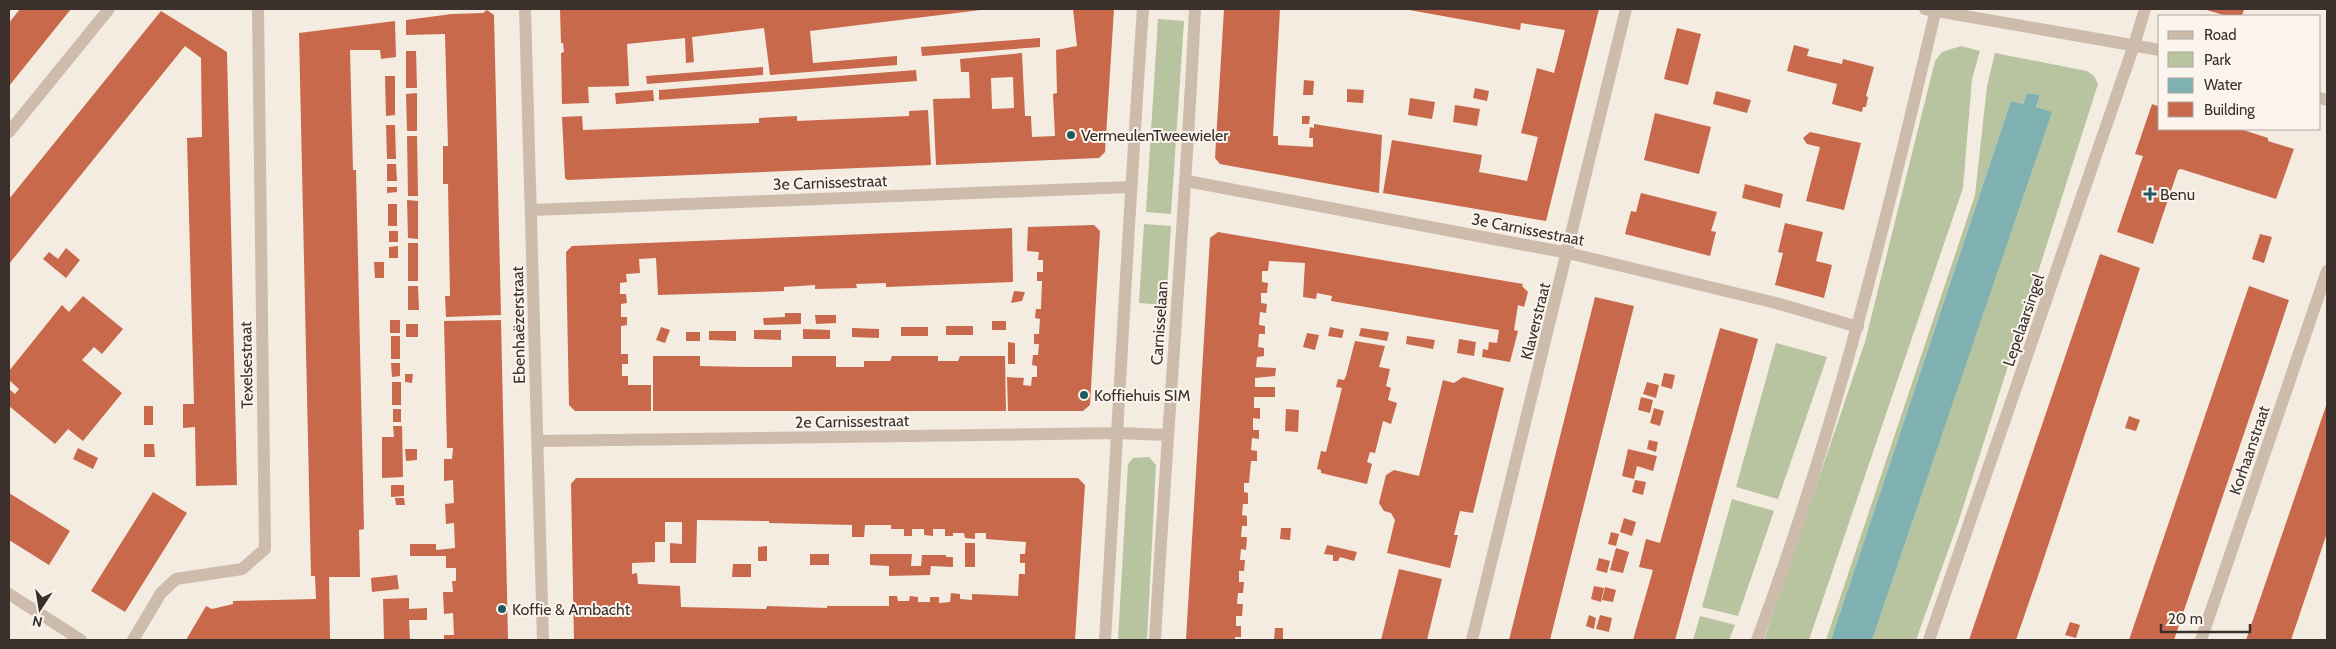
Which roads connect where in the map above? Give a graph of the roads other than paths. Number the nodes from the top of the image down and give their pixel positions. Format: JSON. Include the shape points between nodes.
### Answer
{"nodes":[{"id":1,"x":109,"y":9,"type":"edge"},
{"id":2,"x":258,"y":9,"type":"edge"},
{"id":3,"x":525,"y":9,"type":"edge"},
{"id":4,"x":1143,"y":9,"type":"edge"},
{"id":5,"x":1195,"y":9,"type":"edge"},
{"id":6,"x":1626,"y":9,"type":"edge"},
{"id":7,"x":1932,"y":9,"type":"edge"},
{"id":8,"x":2145,"y":9,"type":"edge"},
{"id":9,"x":2134,"y":45,"type":"junction"},
{"id":10,"x":2158,"y":50,"type":"edge"},
{"id":11,"x":9,"y":132,"type":"edge"},
{"id":12,"x":1187,"y":180,"type":"junction"},
{"id":13,"x":1130,"y":187,"type":"junction"},
{"id":14,"x":532,"y":210,"type":"junction"},
{"id":15,"x":1568,"y":253,"type":"junction"},
{"id":16,"x":2327,"y":271,"type":"edge"},
{"id":17,"x":1858,"y":327,"type":"junction"},
{"id":18,"x":1118,"y":433,"type":"junction"},
{"id":19,"x":1167,"y":435,"type":"junction"},
{"id":20,"x":538,"y":442,"type":"junction"},
{"id":21,"x":9,"y":594,"type":"edge"},
{"id":22,"x":81,"y":640,"type":"edge"},
{"id":23,"x":133,"y":640,"type":"edge"},
{"id":24,"x":543,"y":640,"type":"edge"},
{"id":25,"x":1104,"y":640,"type":"edge"},
{"id":26,"x":1155,"y":640,"type":"edge"},
{"id":27,"x":1472,"y":640,"type":"edge"},
{"id":28,"x":1757,"y":640,"type":"edge"},
{"id":29,"x":1929,"y":640,"type":"edge"},
{"id":30,"x":2201,"y":640,"type":"edge"}],
"edges":[{"from":1,"to":11,"type":"street"},
{"from":2,"to":23,"type":"street","name":"Texelsestraat","via":[[265,549],[242,569],[176,580],[162,593]]},
{"from":3,"to":14,"type":"street","name":"Ebenhaëzerstraat"},
{"from":4,"to":13,"type":"street"},
{"from":5,"to":12,"type":"street","name":"Carnisselaan"},
{"from":6,"to":15,"type":"street","name":"Klaverstraat"},
{"from":7,"to":9,"type":"street"},
{"from":7,"to":17,"type":"street"},
{"from":8,"to":9,"type":"street","name":"Lepelaarsingel"},
{"from":9,"to":10,"type":"street"},
{"from":9,"to":29,"type":"street","name":"Lepelaarsingel"},
{"from":12,"to":15,"type":"street","name":"3e Carnissestraat"},
{"from":12,"to":19,"type":"street","name":"Carnisselaan"},
{"from":13,"to":14,"type":"street","name":"3e Carnissestraat"},
{"from":13,"to":18,"type":"street"},
{"from":14,"to":20,"type":"street","name":"Ebenhaëzerstraat"},
{"from":15,"to":17,"type":"street","name":"3e Carnissestraat","via":[[1776,303]]},
{"from":15,"to":27,"type":"street","name":"Klaverstraat"},
{"from":16,"to":30,"type":"street","name":"Korhaanstraat"},
{"from":17,"to":28,"type":"street","via":[[1802,513]]},
{"from":18,"to":19,"type":"street","name":"2e Carnissestraat"},
{"from":18,"to":20,"type":"street","name":"2e Carnissestraat"},
{"from":18,"to":25,"type":"street"},
{"from":19,"to":26,"type":"street","name":"Carnisselaan"},
{"from":20,"to":24,"type":"street","name":"Ebenhaëzerstraat"},
{"from":21,"to":22,"type":"street"}]}
